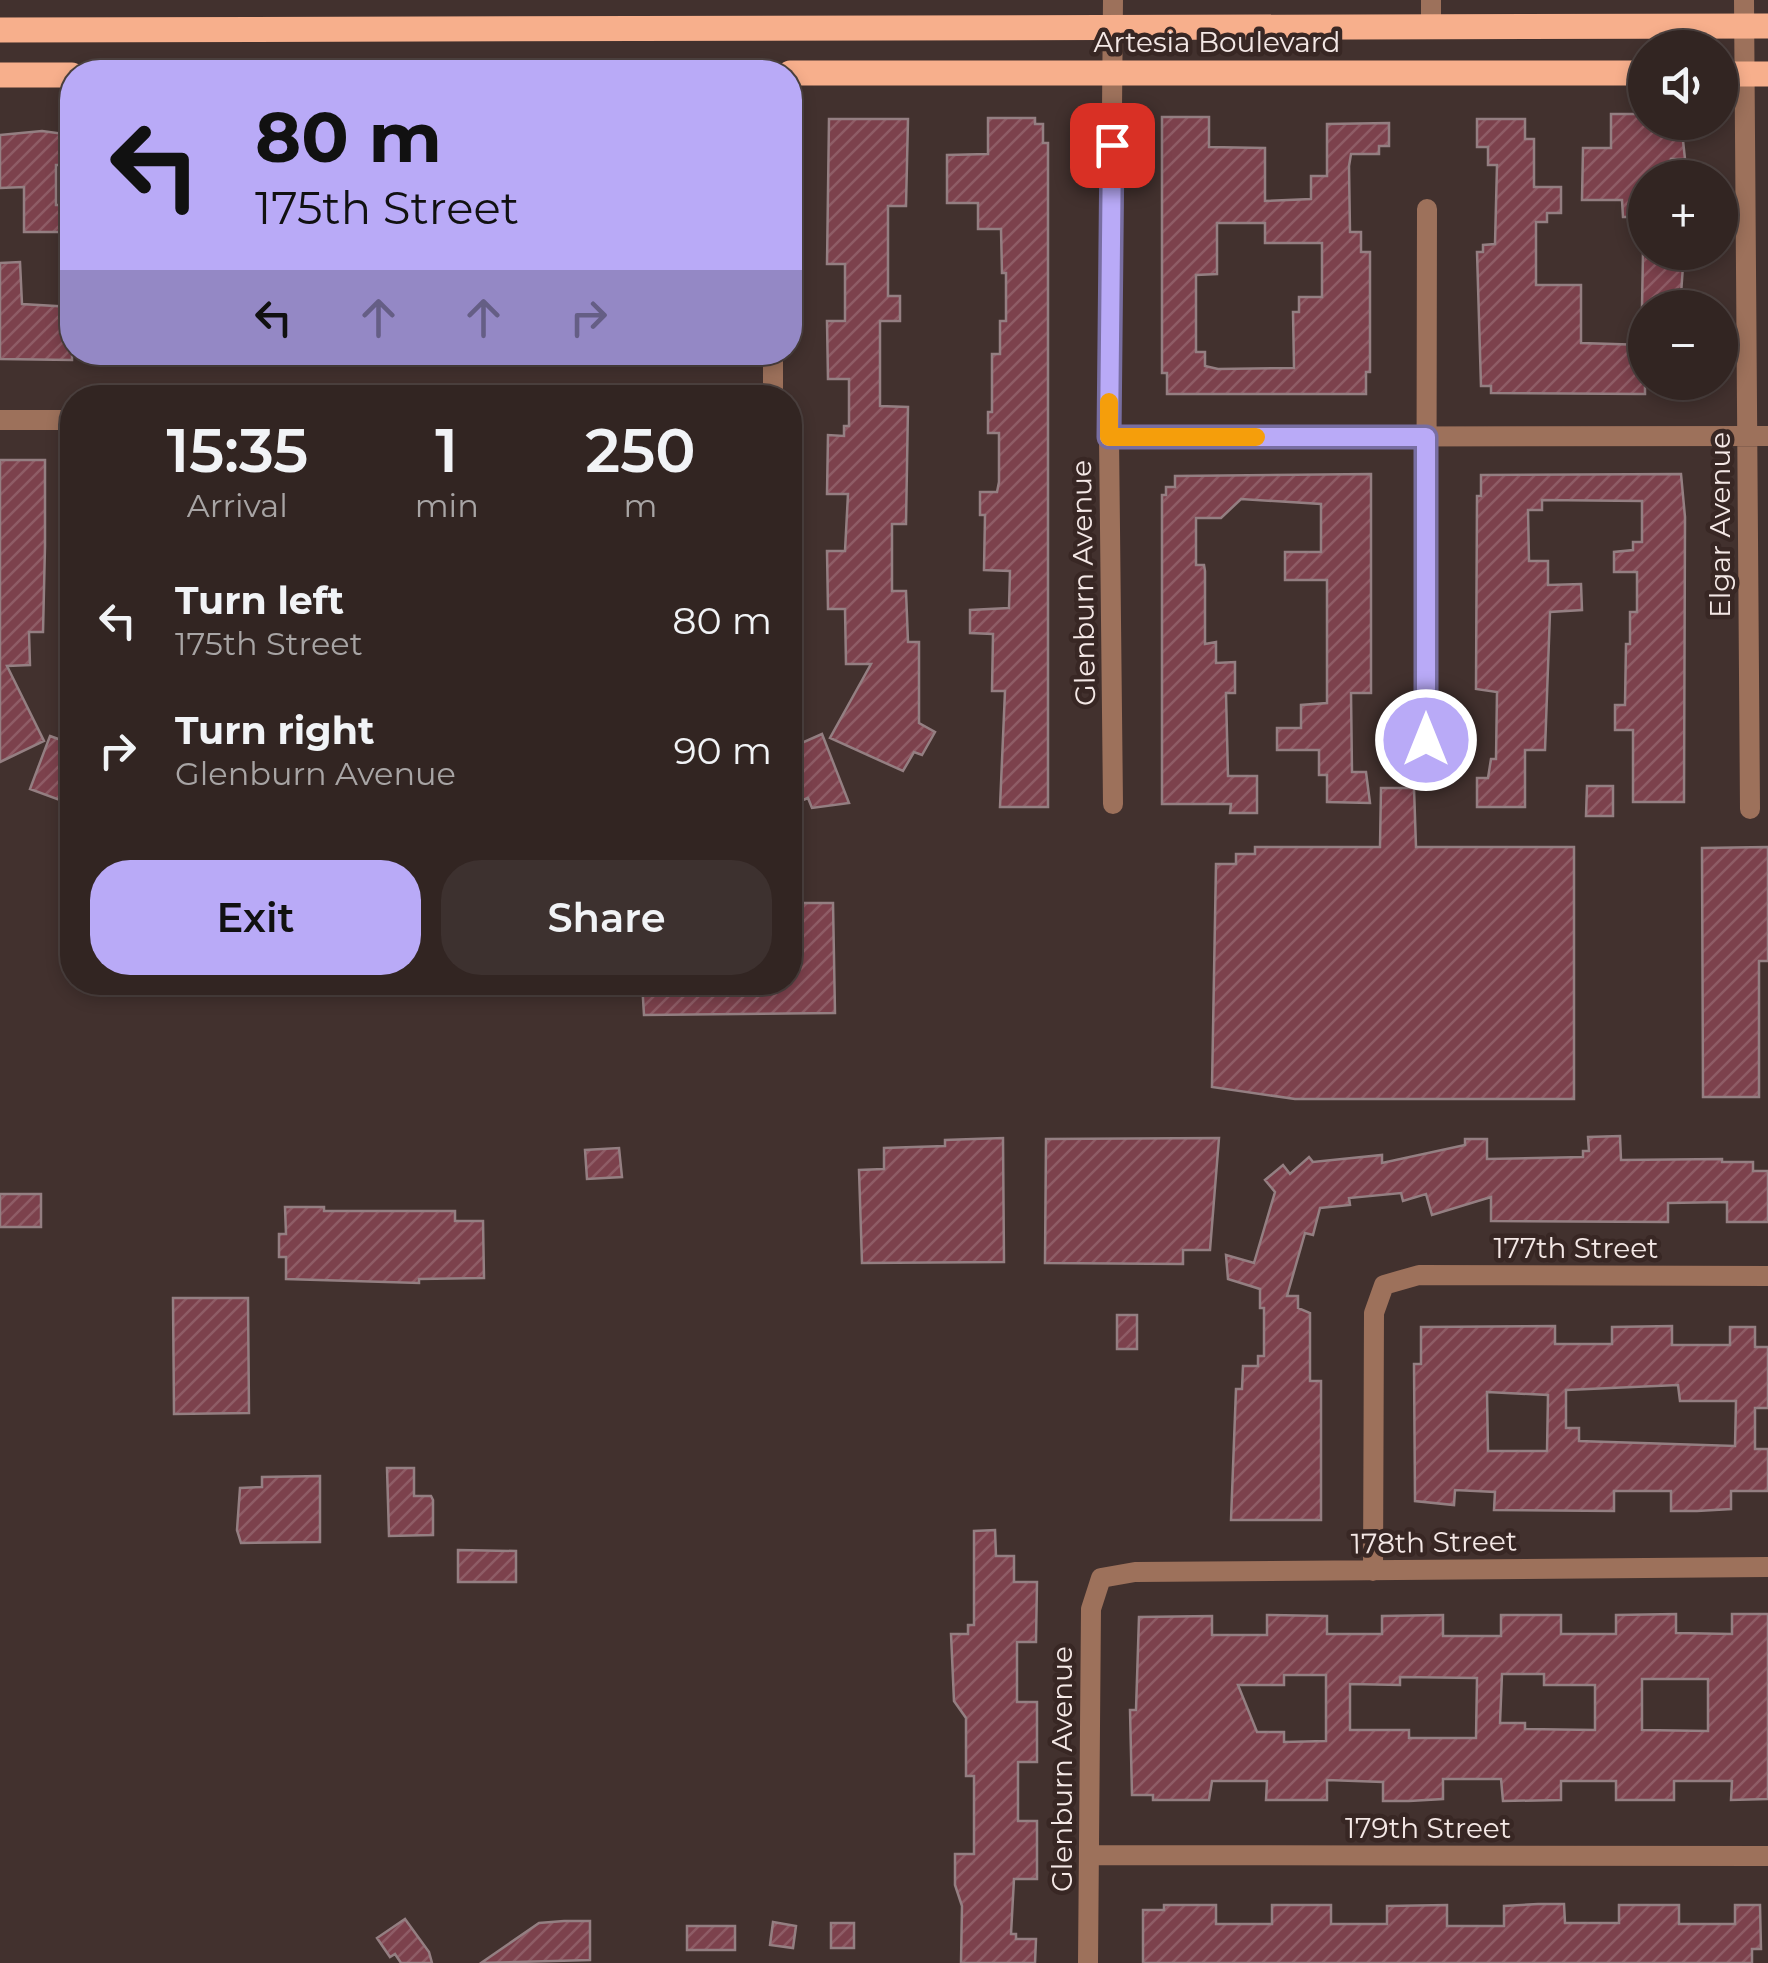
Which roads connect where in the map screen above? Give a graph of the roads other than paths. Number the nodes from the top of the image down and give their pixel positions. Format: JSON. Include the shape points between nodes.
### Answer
{"nodes":[{"id":1,"x":1113,"y":0,"type":"edge"},
{"id":2,"x":1431,"y":0,"type":"edge"},
{"id":3,"x":1752,"y":17,"type":"edge"},
{"id":4,"x":1431,"y":28,"type":"junction"},
{"id":5,"x":0,"y":30,"type":"edge"},
{"id":6,"x":1113,"y":30,"type":"junction"},
{"id":7,"x":802,"y":72,"type":"edge"},
{"id":8,"x":1113,"y":72,"type":"junction"},
{"id":9,"x":1628,"y":73,"type":"edge"},
{"id":10,"x":1744,"y":74,"type":"edge"},
{"id":11,"x":0,"y":75,"type":"edge"},
{"id":12,"x":60,"y":75,"type":"edge"},
{"id":13,"x":1427,"y":209,"type":"dead end"},
{"id":14,"x":0,"y":420,"type":"edge"},
{"id":15,"x":60,"y":420,"type":"edge"},
{"id":16,"x":1758,"y":436,"type":"edge"},
{"id":17,"x":1109,"y":437,"type":"junction"},
{"id":18,"x":1426,"y":437,"type":"junction"},
{"id":19,"x":1426,"y":740,"type":"dead end"},
{"id":20,"x":1113,"y":804,"type":"dead end"},
{"id":21,"x":1750,"y":810,"type":"dead end"},
{"id":22,"x":1768,"y":1276,"type":"edge"},
{"id":23,"x":1768,"y":1567,"type":"edge"},
{"id":24,"x":1373,"y":1570,"type":"junction"},
{"id":25,"x":1101,"y":1578,"type":"joint"},
{"id":26,"x":1089,"y":1856,"type":"junction"},
{"id":27,"x":1768,"y":1856,"type":"edge"},
{"id":28,"x":1088,"y":1963,"type":"edge"}],
"edges":[{"from":1,"to":6,"type":"street","name":"Glenburn Avenue"},
{"from":2,"to":4,"type":"street"},
{"from":3,"to":4,"type":"main road","name":"Artesia Boulevard"},
{"from":3,"to":10,"type":"street","name":"Elgar Avenue"},
{"from":4,"to":6,"type":"main road","name":"Artesia Boulevard"},
{"from":5,"to":6,"type":"main road","name":"Artesia Boulevard"},
{"from":6,"to":8,"type":"street","name":"Glenburn Avenue"},
{"from":7,"to":8,"type":"main road","name":"Artesia Boulevard"},
{"from":8,"to":9,"type":"main road","name":"Artesia Boulevard"},
{"from":8,"to":17,"type":"street","name":"Glenburn Avenue"},
{"from":10,"to":16,"type":"street","name":"Elgar Avenue"},
{"from":11,"to":12,"type":"main road"},
{"from":13,"to":18,"type":"street"},
{"from":14,"to":15,"type":"street"},
{"from":16,"to":18,"type":"street"},
{"from":16,"to":21,"type":"street","name":"Elgar Avenue"},
{"from":17,"to":18,"type":"street"},
{"from":17,"to":20,"type":"street","name":"Glenburn Avenue"},
{"from":18,"to":19,"type":"street"},
{"from":22,"to":24,"type":"street","name":"177th Street","via":[[1419,1275],[1384,1285],[1374,1313]]},
{"from":23,"to":24,"type":"street","name":"178th Street"},
{"from":24,"to":25,"type":"street","name":"178th Street"},
{"from":25,"to":26,"type":"street","name":"Glenburn Avenue","via":[[1091,1609]]},
{"from":26,"to":27,"type":"street","name":"179th Street"},
{"from":26,"to":28,"type":"street","name":"Glenburn Avenue"}]}
